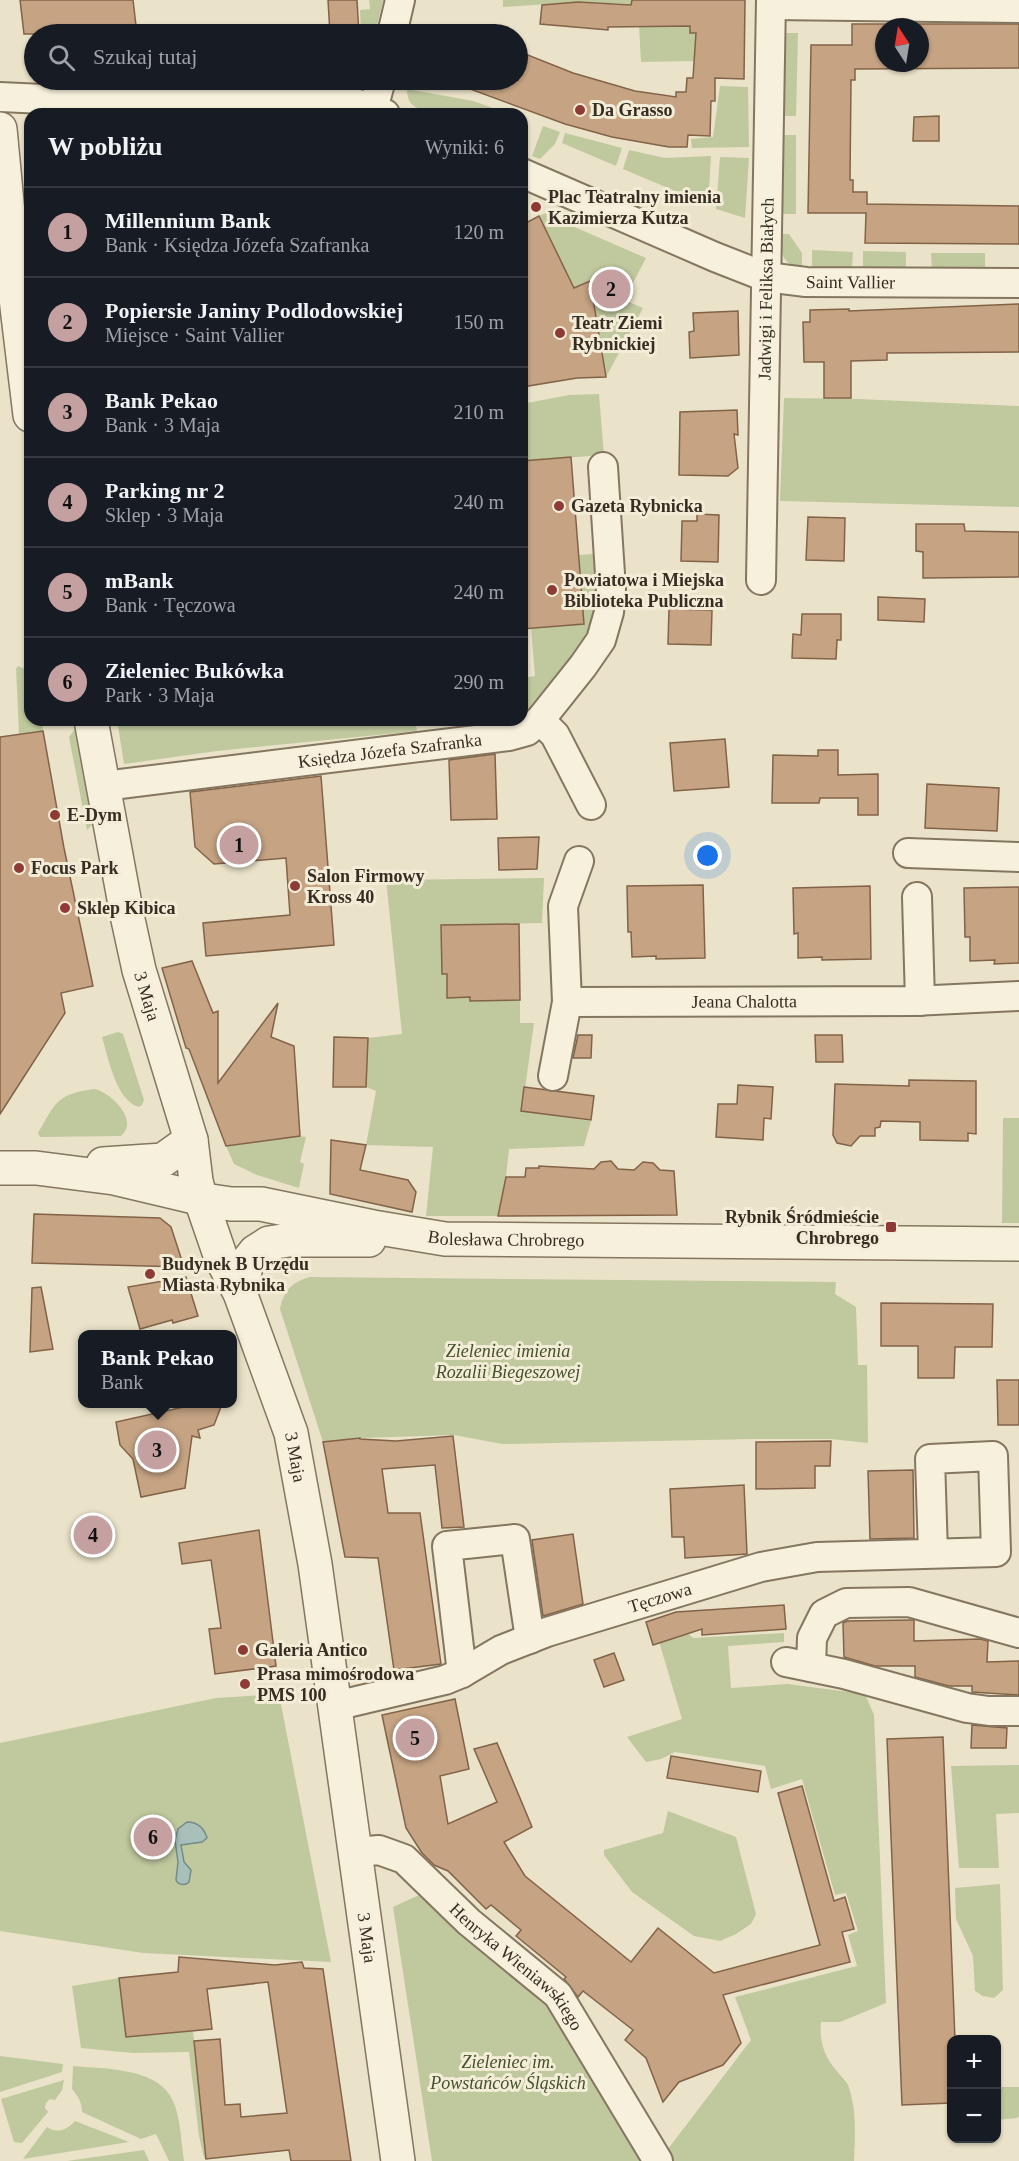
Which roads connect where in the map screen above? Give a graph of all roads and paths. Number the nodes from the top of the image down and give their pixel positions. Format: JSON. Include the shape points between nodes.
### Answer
{"nodes":[{"id":1,"x":400,"y":0,"type":"edge"},
{"id":2,"x":771,"y":2,"type":"edge"},
{"id":3,"x":1019,"y":8,"type":"edge"},
{"id":4,"x":394,"y":24,"type":"edge"},
{"id":5,"x":380,"y":90,"type":"edge"},
{"id":6,"x":0,"y":97,"type":"edge"},
{"id":7,"x":370,"y":108,"type":"edge"},
{"id":8,"x":379,"y":108,"type":"edge"},
{"id":9,"x":0,"y":129,"type":"edge"},
{"id":10,"x":528,"y":176,"type":"edge"},
{"id":11,"x":766,"y":277,"type":"junction"},
{"id":12,"x":1019,"y":283,"type":"edge"},
{"id":13,"x":24,"y":369,"type":"edge"},
{"id":14,"x":603,"y":467,"type":"dead end"},
{"id":15,"x":760,"y":580,"type":"dead end"},
{"id":16,"x":540,"y":720,"type":"junction"},
{"id":17,"x":93,"y":726,"type":"edge"},
{"id":18,"x":103,"y":780,"type":"junction"},
{"id":19,"x":591,"y":805,"type":"dead end"},
{"id":20,"x":908,"y":853,"type":"dead end"},
{"id":21,"x":1019,"y":857,"type":"edge"},
{"id":22,"x":579,"y":861,"type":"dead end"},
{"id":23,"x":917,"y":897,"type":"dead end"},
{"id":24,"x":1019,"y":996,"type":"edge"},
{"id":25,"x":920,"y":1001,"type":"junction"},
{"id":26,"x":567,"y":1002,"type":"junction"},
{"id":27,"x":553,"y":1076,"type":"dead end"},
{"id":28,"x":191,"y":1140,"type":"junction"},
{"id":29,"x":0,"y":1168,"type":"edge"},
{"id":30,"x":60,"y":1171,"type":"junction"},
{"id":31,"x":200,"y":1197,"type":"junction"},
{"id":32,"x":261,"y":1204,"type":"junction"},
{"id":33,"x":428,"y":1236,"type":"junction"},
{"id":34,"x":1019,"y":1244,"type":"edge"},
{"id":35,"x":240,"y":1293,"type":"junction"},
{"id":36,"x":933,"y":1554,"type":"junction"},
{"id":37,"x":1019,"y":1633,"type":"edge"},
{"id":38,"x":530,"y":1639,"type":"junction"},
{"id":39,"x":462,"y":1672,"type":"junction"},
{"id":40,"x":334,"y":1706,"type":"junction"},
{"id":41,"x":1019,"y":1711,"type":"edge"},
{"id":42,"x":355,"y":1852,"type":"junction"},
{"id":43,"x":398,"y":2161,"type":"edge"},
{"id":44,"x":658,"y":2161,"type":"edge"}],
"edges":[{"from":1,"to":4,"type":"street"},
{"from":2,"to":3,"type":"street"},
{"from":2,"to":11,"type":"street","name":"Jadwigi i Feliksa Białych"},
{"from":5,"to":8,"type":"street"},
{"from":6,"to":7,"type":"street","via":[[151,104],[334,101]]},
{"from":9,"to":13,"type":"street"},
{"from":10,"to":11,"type":"street","name":"Saint Vallier"},
{"from":11,"to":12,"type":"street","name":"Saint Vallier","via":[[806,282]]},
{"from":11,"to":15,"type":"street","name":"Jadwigi i Feliksa Białych"},
{"from":14,"to":16,"type":"street","name":"Księdza Józefa Szafranka","via":[[609,612],[601,640]]},
{"from":16,"to":18,"type":"street","name":"Księdza Józefa Szafranka","via":[[527,731],[509,736]]},
{"from":16,"to":19,"type":"street","via":[[555,735]]},
{"from":17,"to":18,"type":"street","name":"3 Maja"},
{"from":18,"to":28,"type":"street","name":"3 Maja","via":[[139,970]]},
{"from":20,"to":21,"type":"street"},
{"from":22,"to":26,"type":"street","via":[[562,906]]},
{"from":23,"to":25,"type":"street"},
{"from":24,"to":25,"type":"street","name":"Jeana Chalotta"},
{"from":25,"to":26,"type":"street","name":"Jeana Chalotta"},
{"from":26,"to":27,"type":"street"},
{"from":28,"to":30,"type":"street","via":[[163,1160],[116,1161]]},
{"from":28,"to":31,"type":"street","name":"3 Maja"},
{"from":28,"to":32,"type":"street","via":[[216,1182]]},
{"from":29,"to":30,"type":"street","name":"Bolesława Chrobrego"},
{"from":30,"to":31,"type":"street","name":"Bolesława Chrobrego"},
{"from":31,"to":32,"type":"street","name":"Bolesława Chrobrego","via":[[231,1204]]},
{"from":31,"to":35,"type":"street","name":"3 Maja","via":[[221,1258]]},
{"from":32,"to":33,"type":"street","name":"Bolesława Chrobrego"},
{"from":33,"to":34,"type":"street","name":"Bolesława Chrobrego","via":[[509,1241]]},
{"from":33,"to":35,"type":"street","via":[[268,1243],[247,1262]]},
{"from":35,"to":40,"type":"street","name":"3 Maja","via":[[291,1433],[315,1564]]},
{"from":36,"to":36,"type":"street","name":"Tęczowa","via":[[996,1552],[993,1456],[930,1459]]},
{"from":36,"to":38,"type":"street","name":"Tęczowa","via":[[787,1561],[585,1619]]},
{"from":37,"to":41,"type":"street","via":[[909,1602],[846,1603],[824,1614],[798,1664],[967,1708]]},
{"from":38,"to":39,"type":"street","name":"Tęczowa"},
{"from":38,"to":39,"type":"street","via":[[515,1539],[447,1546]]},
{"from":39,"to":40,"type":"street","name":"Tęczowa","via":[[445,1680]]},
{"from":40,"to":42,"type":"street","name":"3 Maja"},
{"from":42,"to":43,"type":"street","name":"3 Maja"},
{"from":42,"to":44,"type":"street","name":"Henryka Wieniawskiego","via":[[379,1850],[404,1859],[469,1922],[558,1995]]}]}
